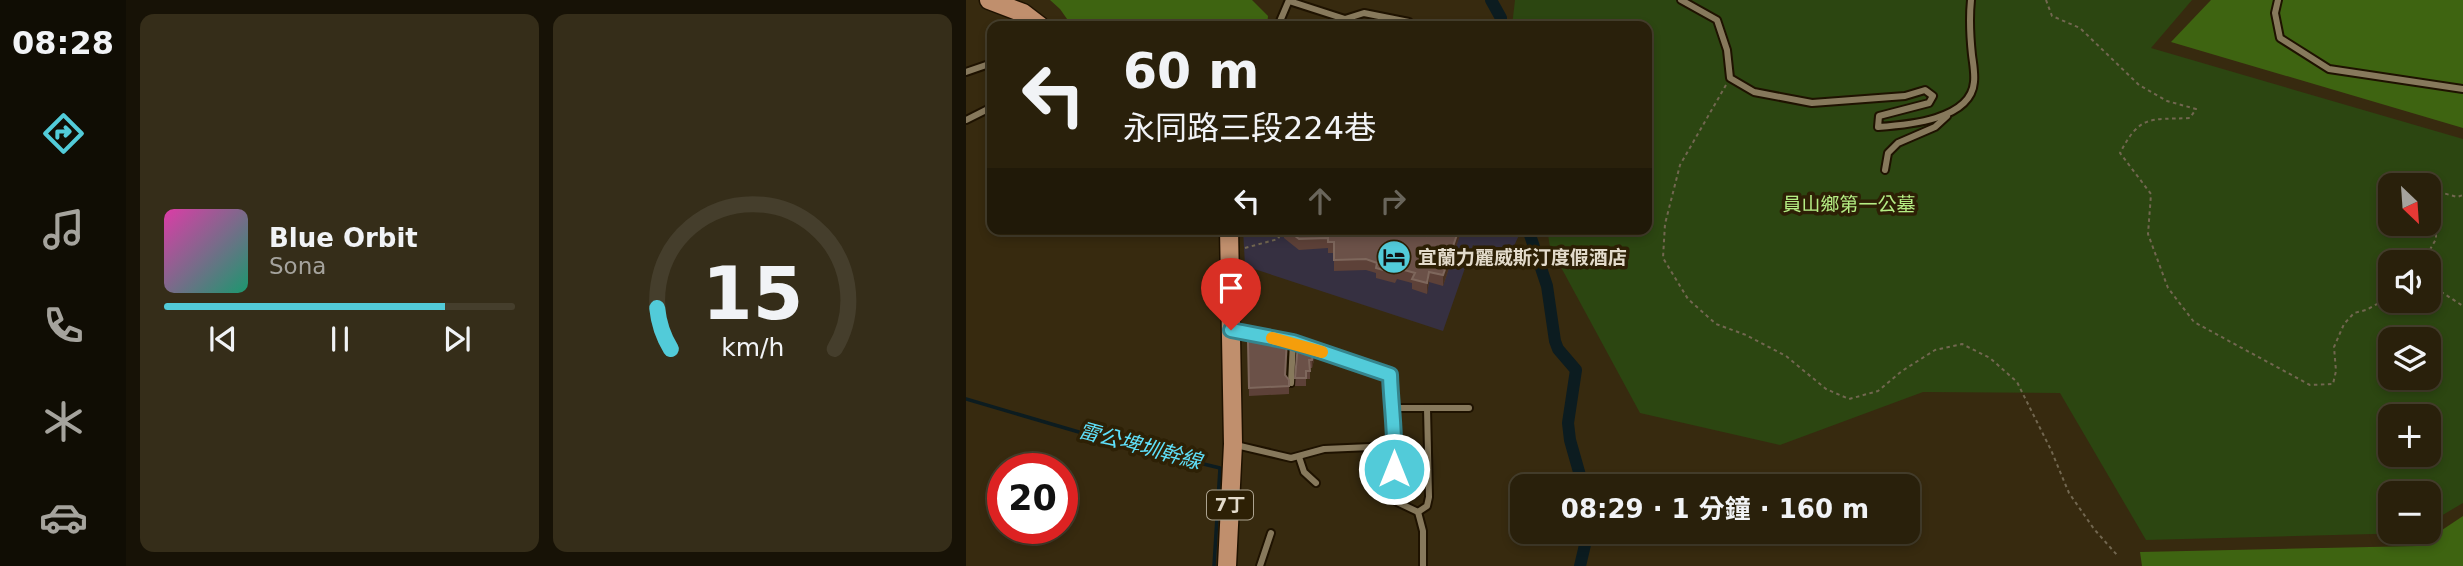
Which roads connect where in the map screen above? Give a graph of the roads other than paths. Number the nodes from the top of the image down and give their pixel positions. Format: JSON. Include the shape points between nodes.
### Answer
{"nodes":[{"id":1,"x":989,"y":0,"type":"edge"},
{"id":2,"x":1289,"y":0,"type":"edge"},
{"id":3,"x":1681,"y":0,"type":"edge"},
{"id":4,"x":1970,"y":0,"type":"edge"},
{"id":5,"x":2278,"y":0,"type":"edge"},
{"id":6,"x":1033,"y":21,"type":"edge"},
{"id":7,"x":1281,"y":21,"type":"edge"},
{"id":8,"x":1339,"y":21,"type":"edge"},
{"id":9,"x":1348,"y":21,"type":"edge"},
{"id":10,"x":1404,"y":21,"type":"edge"},
{"id":11,"x":987,"y":65,"type":"edge"},
{"id":12,"x":966,"y":72,"type":"edge"},
{"id":13,"x":2463,"y":89,"type":"edge"},
{"id":14,"x":987,"y":110,"type":"edge"},
{"id":15,"x":1953,"y":110,"type":"junction"},
{"id":16,"x":966,"y":120,"type":"edge"},
{"id":17,"x":1885,"y":170,"type":"dead end"},
{"id":18,"x":1229,"y":235,"type":"edge"},
{"id":19,"x":1231,"y":330,"type":"junction"},
{"id":20,"x":1293,"y":342,"type":"junction"},
{"id":21,"x":1291,"y":383,"type":"edge"},
{"id":22,"x":1391,"y":408,"type":"junction"},
{"id":23,"x":1427,"y":408,"type":"junction"},
{"id":24,"x":1469,"y":408,"type":"dead end"},
{"id":25,"x":1233,"y":444,"type":"junction"},
{"id":26,"x":1395,"y":446,"type":"junction"},
{"id":27,"x":1299,"y":457,"type":"junction"},
{"id":28,"x":1316,"y":483,"type":"dead end"},
{"id":29,"x":1419,"y":512,"type":"junction"},
{"id":30,"x":1271,"y":533,"type":"dead end"},
{"id":31,"x":1227,"y":566,"type":"edge"},
{"id":32,"x":1260,"y":566,"type":"edge"},
{"id":33,"x":1423,"y":566,"type":"edge"}],
"edges":[{"from":1,"to":6,"type":"main road"},
{"from":2,"to":7,"type":"lane"},
{"from":2,"to":8,"type":"lane"},
{"from":3,"to":15,"type":"lane","via":[[1717,20],[1730,78],[1754,92],[1812,103],[1905,96],[1925,90],[1933,96],[1929,103],[1879,116],[1878,127],[1909,125]]},
{"from":4,"to":15,"type":"lane","via":[[1975,84],[1966,101]]},
{"from":5,"to":13,"type":"lane","via":[[2275,13],[2280,38],[2329,69]]},
{"from":9,"to":10,"type":"lane","via":[[1364,13]]},
{"from":11,"to":12,"type":"lane"},
{"from":14,"to":16,"type":"lane"},
{"from":15,"to":17,"type":"lane","via":[[1935,127],[1898,143],[1888,153]]},
{"from":18,"to":19,"type":"main road","number":"7丁"},
{"from":19,"to":20,"type":"lane"},
{"from":19,"to":25,"type":"main road","number":"7丁"},
{"from":20,"to":21,"type":"lane"},
{"from":20,"to":22,"type":"lane","via":[[1390,375]]},
{"from":22,"to":23,"type":"lane"},
{"from":22,"to":26,"type":"lane"},
{"from":23,"to":24,"type":"lane"},
{"from":23,"to":29,"type":"lane","via":[[1429,497]]},
{"from":25,"to":27,"type":"lane"},
{"from":25,"to":31,"type":"main road","number":"7丁"},
{"from":26,"to":27,"type":"lane","via":[[1324,449]]},
{"from":26,"to":29,"type":"lane","via":[[1392,492],[1396,502]]},
{"from":27,"to":28,"type":"lane","via":[[1304,472]]},
{"from":29,"to":33,"type":"lane"},
{"from":30,"to":32,"type":"lane"}]}
